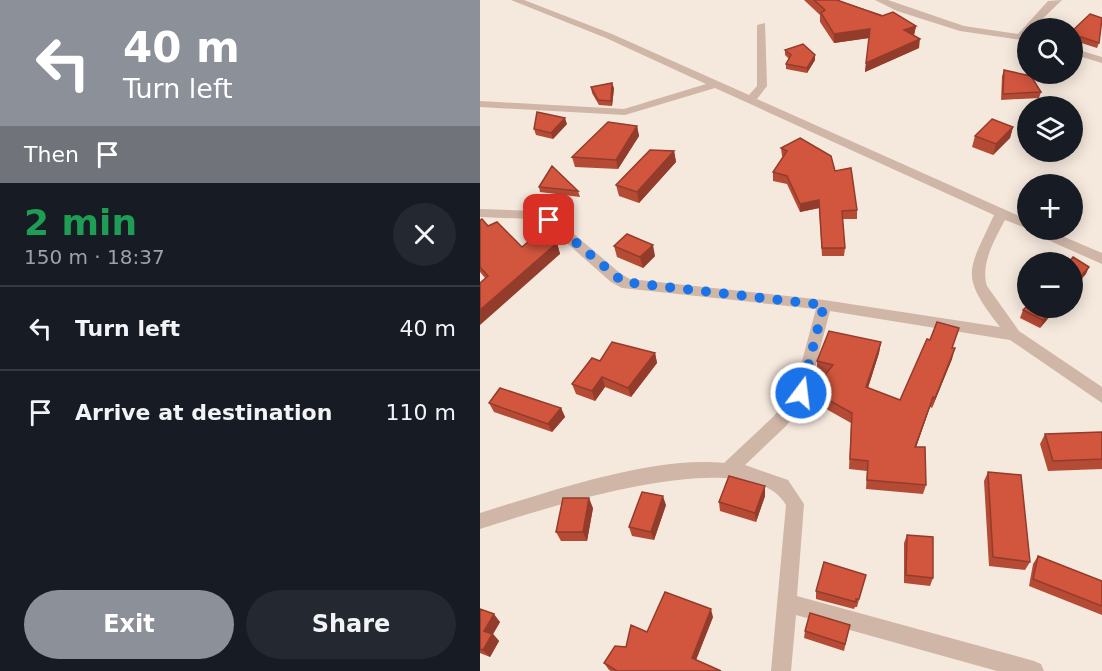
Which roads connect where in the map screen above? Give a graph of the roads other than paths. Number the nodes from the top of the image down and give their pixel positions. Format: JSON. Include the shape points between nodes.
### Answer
{"nodes":[{"id":1,"x":516,"y":0,"type":"edge"},
{"id":2,"x":880,"y":0,"type":"edge"},
{"id":3,"x":1057,"y":0,"type":"edge"},
{"id":4,"x":1039,"y":18,"type":"edge"},
{"id":5,"x":762,"y":25,"type":"dead end"},
{"id":6,"x":1017,"y":36,"type":"edge"},
{"id":7,"x":1083,"y":54,"type":"edge"},
{"id":8,"x":1102,"y":60,"type":"edge"},
{"id":9,"x":713,"y":85,"type":"junction"},
{"id":10,"x":749,"y":101,"type":"junction"},
{"id":11,"x":480,"y":104,"type":"edge"},
{"id":12,"x":480,"y":213,"type":"edge"},
{"id":13,"x":1001,"y":213,"type":"junction"},
{"id":14,"x":1017,"y":220,"type":"edge"},
{"id":15,"x":1059,"y":240,"type":"edge"},
{"id":16,"x":1102,"y":259,"type":"edge"},
{"id":17,"x":824,"y":305,"type":"junction"},
{"id":18,"x":1014,"y":335,"type":"junction"},
{"id":19,"x":1102,"y":396,"type":"edge"},
{"id":20,"x":728,"y":471,"type":"junction"},
{"id":21,"x":480,"y":521,"type":"edge"},
{"id":22,"x":787,"y":603,"type":"junction"},
{"id":23,"x":781,"y":671,"type":"edge"},
{"id":24,"x":1034,"y":671,"type":"edge"}],
"edges":[{"from":1,"to":9,"type":"street","via":[[609,36]]},
{"from":2,"to":6,"type":"street","via":[[963,29]]},
{"from":3,"to":4,"type":"street"},
{"from":5,"to":10,"type":"street","via":[[762,86]]},
{"from":7,"to":8,"type":"street"},
{"from":9,"to":10,"type":"street"},
{"from":9,"to":11,"type":"street","via":[[625,112]]},
{"from":10,"to":13,"type":"street"},
{"from":12,"to":17,"type":"street","via":[[534,215],[549,220],[627,284]]},
{"from":13,"to":14,"type":"street"},
{"from":13,"to":18,"type":"street","via":[[979,264],[978,279]]},
{"from":15,"to":16,"type":"street"},
{"from":17,"to":18,"type":"street"},
{"from":17,"to":20,"type":"street","via":[[801,393],[780,421]]},
{"from":18,"to":19,"type":"street"},
{"from":20,"to":21,"type":"street","via":[[665,473],[599,486]]},
{"from":20,"to":22,"type":"street","via":[[783,486],[795,504]]},
{"from":22,"to":23,"type":"street"},
{"from":22,"to":24,"type":"street"}]}
